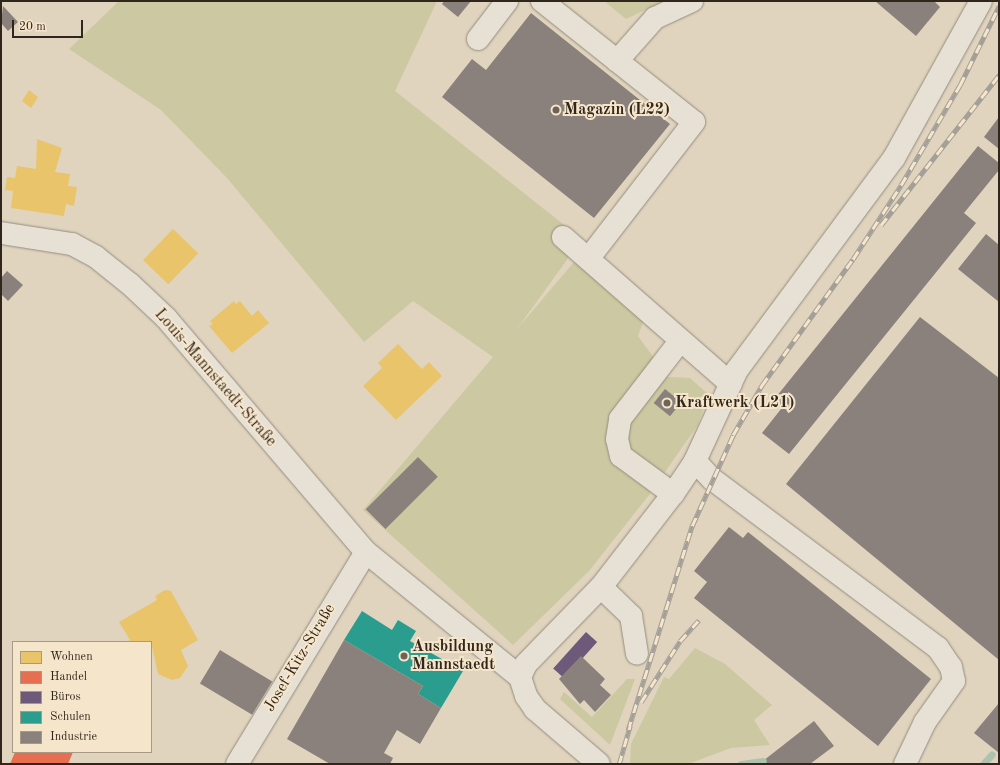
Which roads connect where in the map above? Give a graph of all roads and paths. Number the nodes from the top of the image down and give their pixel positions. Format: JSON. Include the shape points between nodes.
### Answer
{"nodes":[{"id":1,"x":507,"y":1,"type":"edge"},
{"id":2,"x":542,"y":1,"type":"edge"},
{"id":3,"x":692,"y":1,"type":"edge"},
{"id":4,"x":981,"y":1,"type":"edge"},
{"id":5,"x":478,"y":39,"type":"dead end"},
{"id":6,"x":617,"y":61,"type":"junction"},
{"id":7,"x":1,"y":233,"type":"edge"},
{"id":8,"x":563,"y":237,"type":"dead end"},
{"id":9,"x":588,"y":259,"type":"junction"},
{"id":10,"x":680,"y":341,"type":"junction"},
{"id":11,"x":731,"y":384,"type":"junction"},
{"id":12,"x":695,"y":461,"type":"junction"},
{"id":13,"x":673,"y":494,"type":"junction"},
{"id":14,"x":366,"y":552,"type":"junction"},
{"id":15,"x":601,"y":587,"type":"junction"},
{"id":16,"x":637,"y":654,"type":"dead end"},
{"id":17,"x":520,"y":677,"type":"junction"},
{"id":18,"x":237,"y":764,"type":"edge"},
{"id":19,"x":599,"y":764,"type":"edge"},
{"id":20,"x":905,"y":764,"type":"edge"}],
"edges":[{"from":1,"to":5,"type":"street"},
{"from":2,"to":6,"type":"street"},
{"from":3,"to":6,"type":"street","via":[[655,18]]},
{"from":4,"to":11,"type":"street","via":[[894,158],[758,340]]},
{"from":6,"to":9,"type":"street","via":[[694,122]]},
{"from":7,"to":14,"type":"street","name":"Louis-Mannstaedt-Straße","via":[[72,244],[96,257],[130,284],[166,318]]},
{"from":8,"to":9,"type":"street"},
{"from":9,"to":10,"type":"street"},
{"from":10,"to":11,"type":"street"},
{"from":10,"to":13,"type":"street","via":[[620,419],[617,439],[622,456]]},
{"from":11,"to":12,"type":"street"},
{"from":12,"to":13,"type":"street"},
{"from":12,"to":20,"type":"street","via":[[712,479],[938,648],[951,667],[954,681],[925,722]]},
{"from":13,"to":15,"type":"street"},
{"from":14,"to":17,"type":"street","name":"Louis-Mannstaedt-Straße"},
{"from":14,"to":18,"type":"street","name":"Josef-Kitz-Straße"},
{"from":15,"to":16,"type":"street","via":[[631,616]]},
{"from":15,"to":17,"type":"street","via":[[526,664]]},
{"from":17,"to":19,"type":"street","via":[[526,696],[535,709]]}]}
